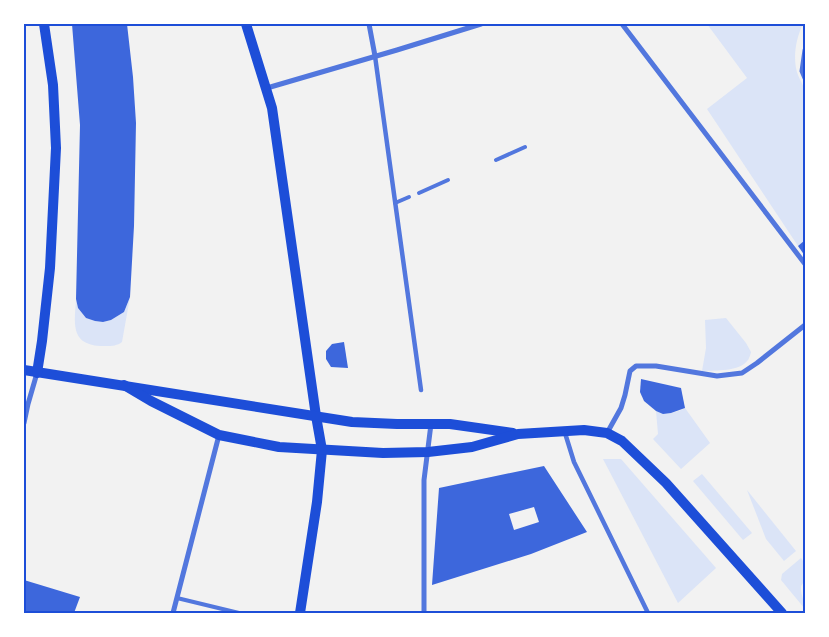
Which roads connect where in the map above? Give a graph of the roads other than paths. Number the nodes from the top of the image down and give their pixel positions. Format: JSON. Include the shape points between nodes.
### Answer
{"nodes":[{"id":1,"x":44,"y":24,"type":"edge"},
{"id":2,"x":246,"y":24,"type":"edge"},
{"id":3,"x":369,"y":24,"type":"edge"},
{"id":4,"x":481,"y":24,"type":"edge"},
{"id":5,"x":622,"y":24,"type":"edge"},
{"id":6,"x":805,"y":50,"type":"edge"},
{"id":7,"x":375,"y":56,"type":"junction"},
{"id":8,"x":805,"y":78,"type":"edge"},
{"id":9,"x":266,"y":88,"type":"junction"},
{"id":10,"x":525,"y":147,"type":"dead end"},
{"id":11,"x":496,"y":160,"type":"dead end"},
{"id":12,"x":448,"y":180,"type":"dead end"},
{"id":13,"x":419,"y":193,"type":"dead end"},
{"id":14,"x":409,"y":198,"type":"dead end"},
{"id":15,"x":395,"y":203,"type":"junction"},
{"id":16,"x":805,"y":264,"type":"edge"},
{"id":17,"x":805,"y":324,"type":"edge"},
{"id":18,"x":24,"y":370,"type":"edge"},
{"id":19,"x":37,"y":373,"type":"junction"},
{"id":20,"x":124,"y":385,"type":"junction"},
{"id":21,"x":421,"y":390,"type":"dead end"},
{"id":22,"x":316,"y":416,"type":"junction"},
{"id":23,"x":24,"y":423,"type":"edge"},
{"id":24,"x":431,"y":424,"type":"junction"},
{"id":25,"x":564,"y":431,"type":"junction"},
{"id":26,"x":518,"y":434,"type":"junction"},
{"id":27,"x":607,"y":434,"type":"junction"},
{"id":28,"x":219,"y":435,"type":"junction"},
{"id":29,"x":322,"y":450,"type":"junction"},
{"id":30,"x":428,"y":452,"type":"junction"},
{"id":31,"x":177,"y":598,"type":"junction"},
{"id":32,"x":173,"y":613,"type":"edge"},
{"id":33,"x":239,"y":613,"type":"edge"},
{"id":34,"x":300,"y":613,"type":"edge"},
{"id":35,"x":424,"y":613,"type":"edge"},
{"id":36,"x":648,"y":613,"type":"edge"},
{"id":37,"x":782,"y":613,"type":"edge"}],
"edges":[{"from":1,"to":19,"type":"main road","via":[[53,85],[56,148],[50,268]]},
{"from":2,"to":9,"type":"main road"},
{"from":3,"to":7,"type":"street"},
{"from":4,"to":7,"type":"street"},
{"from":5,"to":16,"type":"street"},
{"from":6,"to":8,"type":"street","via":[[802,71]]},
{"from":7,"to":9,"type":"street"},
{"from":7,"to":15,"type":"street"},
{"from":9,"to":22,"type":"main road","via":[[272,108]]},
{"from":10,"to":11,"type":"lane"},
{"from":12,"to":13,"type":"lane"},
{"from":14,"to":15,"type":"lane"},
{"from":15,"to":21,"type":"street"},
{"from":17,"to":27,"type":"street","via":[[742,373],[717,376],[636,366],[630,371],[621,408]]},
{"from":18,"to":19,"type":"main road"},
{"from":19,"to":20,"type":"main road"},
{"from":19,"to":23,"type":"street"},
{"from":20,"to":22,"type":"main road"},
{"from":20,"to":28,"type":"main road"},
{"from":22,"to":24,"type":"main road","via":[[352,422]]},
{"from":22,"to":29,"type":"main road"},
{"from":24,"to":26,"type":"main road"},
{"from":24,"to":30,"type":"street"},
{"from":25,"to":26,"type":"main road"},
{"from":25,"to":27,"type":"main road"},
{"from":25,"to":36,"type":"street","via":[[574,462]]},
{"from":26,"to":30,"type":"main road","via":[[472,447]]},
{"from":27,"to":37,"type":"main road","via":[[622,440],[666,483]]},
{"from":28,"to":29,"type":"main road","via":[[279,447]]},
{"from":28,"to":31,"type":"street"},
{"from":29,"to":30,"type":"main road"},
{"from":29,"to":34,"type":"main road"},
{"from":30,"to":35,"type":"street","via":[[424,480]]},
{"from":31,"to":32,"type":"street"},
{"from":31,"to":33,"type":"lane"}]}
